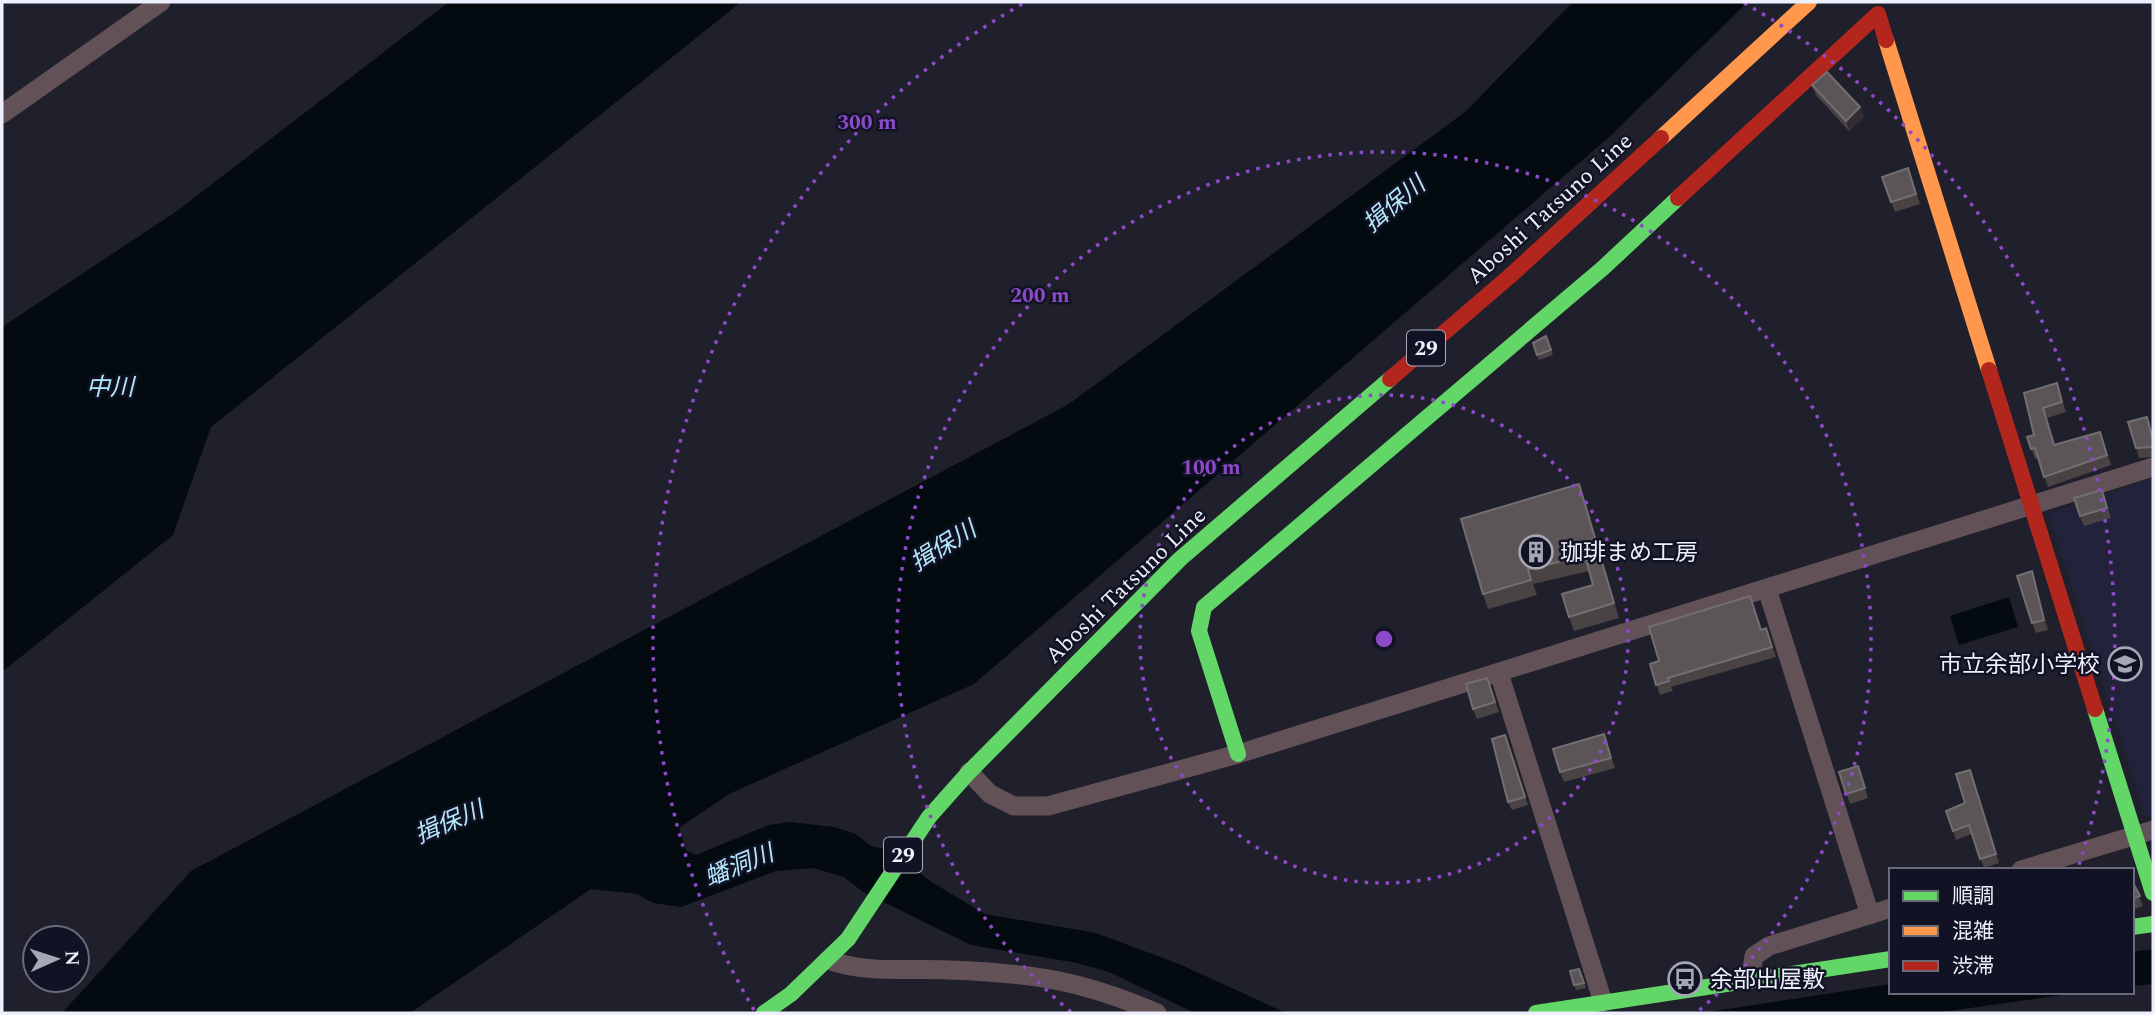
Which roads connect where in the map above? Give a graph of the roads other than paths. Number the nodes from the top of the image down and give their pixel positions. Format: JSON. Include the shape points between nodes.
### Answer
{"nodes":[{"id":1,"x":160,"y":2,"type":"edge"},
{"id":2,"x":1808,"y":2,"type":"edge"},
{"id":3,"x":2,"y":114,"type":"edge"},
{"id":4,"x":2153,"y":467,"type":"edge"},
{"id":5,"x":2034,"y":505,"type":"junction"},
{"id":6,"x":1767,"y":589,"type":"junction"},
{"id":7,"x":1499,"y":673,"type":"junction"},
{"id":8,"x":1238,"y":754,"type":"junction"},
{"id":9,"x":969,"y":772,"type":"junction"},
{"id":10,"x":2145,"y":833,"type":"edge"},
{"id":11,"x":2028,"y":868,"type":"edge"},
{"id":12,"x":2153,"y":893,"type":"edge"},
{"id":13,"x":1889,"y":909,"type":"edge"},
{"id":14,"x":1870,"y":915,"type":"junction"},
{"id":15,"x":2153,"y":924,"type":"edge"},
{"id":16,"x":2134,"y":927,"type":"edge"},
{"id":17,"x":1889,"y":959,"type":"edge"},
{"id":18,"x":828,"y":960,"type":"junction"},
{"id":19,"x":1751,"y":980,"type":"junction"},
{"id":20,"x":1603,"y":1002,"type":"junction"},
{"id":21,"x":764,"y":1013,"type":"edge"},
{"id":22,"x":1157,"y":1013,"type":"edge"},
{"id":23,"x":1536,"y":1013,"type":"edge"}],
"edges":[{"from":1,"to":3,"type":"street"},
{"from":2,"to":9,"type":"street","name":"Aboshi Tatsuno Line","number":"29","via":[[1510,276],[1180,559]]},
{"from":4,"to":5,"type":"street"},
{"from":5,"to":6,"type":"street"},
{"from":5,"to":8,"type":"street","via":[[1878,14],[1603,268],[1204,607],[1199,631]]},
{"from":5,"to":10,"type":"street"},
{"from":6,"to":7,"type":"street"},
{"from":6,"to":14,"type":"street"},
{"from":7,"to":8,"type":"street"},
{"from":7,"to":20,"type":"street"},
{"from":8,"to":9,"type":"street","via":[[1048,806],[1014,806],[990,794]]},
{"from":9,"to":18,"type":"street","name":"Aboshi Tatsuno Line","number":"29","via":[[929,817],[848,939]]},
{"from":10,"to":11,"type":"street"},
{"from":10,"to":12,"type":"street"},
{"from":13,"to":14,"type":"street"},
{"from":14,"to":19,"type":"street","via":[[1759,951],[1751,961]]},
{"from":15,"to":16,"type":"street"},
{"from":17,"to":19,"type":"street"},
{"from":18,"to":21,"type":"street","name":"Aboshi Tatsuno Line","number":"29"},
{"from":18,"to":22,"type":"street","via":[[866,970],[1036,975],[1086,985]]},
{"from":19,"to":20,"type":"street"},
{"from":20,"to":23,"type":"street"}]}
